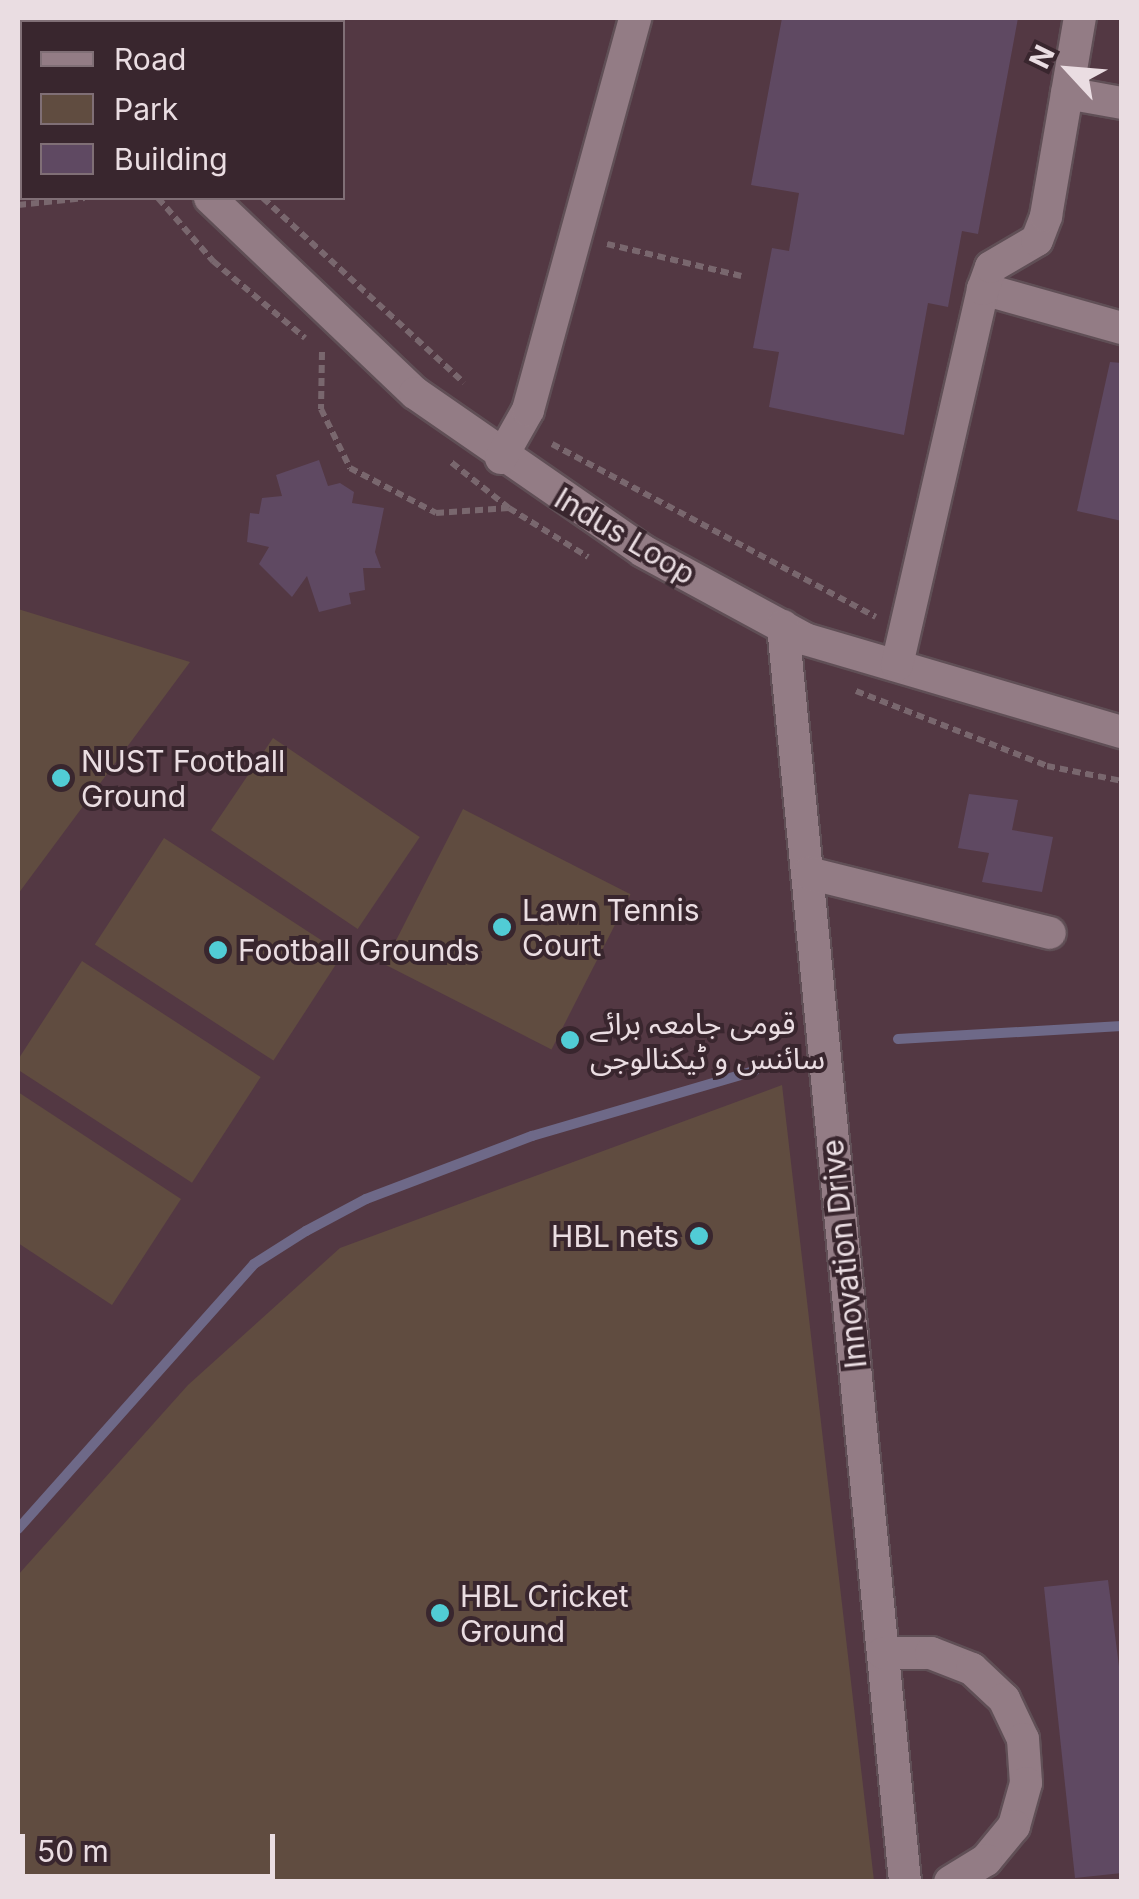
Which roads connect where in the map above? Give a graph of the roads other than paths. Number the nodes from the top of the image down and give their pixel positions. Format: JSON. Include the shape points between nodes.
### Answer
{"nodes":[{"id":1,"x":635,"y":18,"type":"edge"},
{"id":2,"x":1080,"y":18,"type":"edge"},
{"id":3,"x":1066,"y":93,"type":"junction"},
{"id":4,"x":1122,"y":103,"type":"edge"},
{"id":5,"x":212,"y":200,"type":"edge"},
{"id":6,"x":984,"y":290,"type":"junction"},
{"id":7,"x":1122,"y":328,"type":"edge"},
{"id":8,"x":501,"y":458,"type":"junction"},
{"id":9,"x":783,"y":626,"type":"junction"},
{"id":10,"x":897,"y":665,"type":"junction"},
{"id":11,"x":1122,"y":732,"type":"edge"},
{"id":12,"x":808,"y":873,"type":"junction"},
{"id":13,"x":1050,"y":933,"type":"dead end"},
{"id":14,"x":883,"y":1653,"type":"junction"},
{"id":15,"x":905,"y":1882,"type":"edge"},
{"id":16,"x":950,"y":1882,"type":"edge"}],
"edges":[{"from":1,"to":8,"type":"street","via":[[577,237],[518,426]]},
{"from":2,"to":3,"type":"street"},
{"from":3,"to":4,"type":"street"},
{"from":3,"to":6,"type":"street","via":[[1037,240],[991,267]]},
{"from":5,"to":8,"type":"street","name":"Indus Loop","via":[[336,325]]},
{"from":6,"to":7,"type":"street"},
{"from":6,"to":10,"type":"street"},
{"from":8,"to":9,"type":"street","name":"Indus Loop","via":[[595,523]]},
{"from":9,"to":10,"type":"street","name":"Indus Loop"},
{"from":9,"to":12,"type":"street","name":"Innovation Drive"},
{"from":10,"to":11,"type":"street","name":"Indus Loop"},
{"from":12,"to":13,"type":"street"},
{"from":12,"to":14,"type":"street","name":"Innovation Drive"},
{"from":14,"to":15,"type":"street","name":"Innovation Drive"},
{"from":14,"to":16,"type":"street","via":[[931,1653],[972,1669],[1004,1699],[1023,1739],[1026,1783],[1014,1826],[986,1860]]}]}
